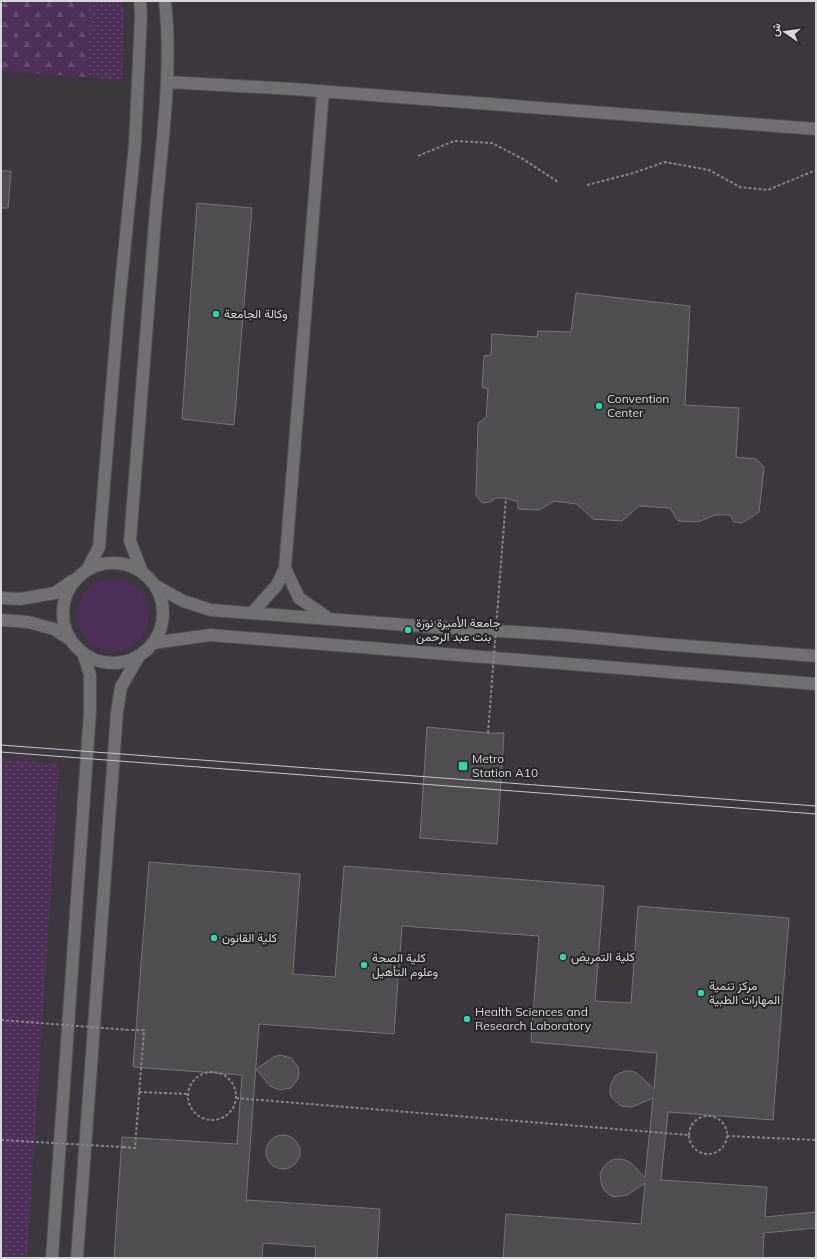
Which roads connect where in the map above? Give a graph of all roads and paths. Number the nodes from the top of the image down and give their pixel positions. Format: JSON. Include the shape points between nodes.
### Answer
{"nodes":[{"id":1,"x":140,"y":1,"type":"edge"},
{"id":2,"x":165,"y":1,"type":"edge"},
{"id":3,"x":167,"y":82,"type":"junction"},
{"id":4,"x":323,"y":91,"type":"junction"},
{"id":5,"x":816,"y":129,"type":"edge"},
{"id":6,"x":418,"y":156,"type":"dead end"},
{"id":7,"x":816,"y":170,"type":"edge"},
{"id":8,"x":558,"y":182,"type":"dead end"},
{"id":9,"x":587,"y":185,"type":"dead end"},
{"id":10,"x":506,"y":498,"type":"dead end"},
{"id":11,"x":285,"y":568,"type":"junction"},
{"id":12,"x":142,"y":572,"type":"junction"},
{"id":13,"x":82,"y":573,"type":"junction"},
{"id":14,"x":156,"y":586,"type":"junction"},
{"id":15,"x":1,"y":598,"type":"edge"},
{"id":16,"x":252,"y":613,"type":"junction"},
{"id":17,"x":329,"y":619,"type":"junction"},
{"id":18,"x":1,"y":620,"type":"edge"},
{"id":19,"x":71,"y":640,"type":"junction"},
{"id":20,"x":153,"y":643,"type":"junction"},
{"id":21,"x":83,"y":653,"type":"junction"},
{"id":22,"x":139,"y":656,"type":"junction"},
{"id":23,"x":816,"y":656,"type":"edge"},
{"id":24,"x":816,"y":684,"type":"edge"},
{"id":25,"x":488,"y":733,"type":"dead end"},
{"id":26,"x":1,"y":1020,"type":"edge"},
{"id":27,"x":139,"y":1092,"type":"junction"},
{"id":28,"x":189,"y":1094,"type":"junction"},
{"id":29,"x":236,"y":1098,"type":"junction"},
{"id":30,"x":689,"y":1135,"type":"junction"},
{"id":31,"x":728,"y":1136,"type":"junction"},
{"id":32,"x":1,"y":1140,"type":"edge"},
{"id":33,"x":816,"y":1140,"type":"edge"},
{"id":34,"x":52,"y":1258,"type":"edge"},
{"id":35,"x":77,"y":1258,"type":"edge"}],
"edges":[{"from":1,"to":13,"type":"street","via":[[135,144],[99,547]]},
{"from":2,"to":3,"type":"street"},
{"from":3,"to":4,"type":"street"},
{"from":3,"to":12,"type":"street","via":[[130,541]]},
{"from":4,"to":5,"type":"street"},
{"from":4,"to":11,"type":"street"},
{"from":6,"to":8,"type":"path","via":[[454,141],[492,143],[524,159]]},
{"from":7,"to":9,"type":"path","via":[[768,190],[740,187],[709,170],[665,162]]},
{"from":10,"to":25,"type":"path","bridge":true},
{"from":11,"to":16,"type":"street","via":[[277,585]]},
{"from":11,"to":17,"type":"street","via":[[299,598]]},
{"from":12,"to":13,"type":"street","via":[[130,565],[115,562],[100,564]]},
{"from":12,"to":14,"type":"street"},
{"from":13,"to":15,"type":"street","via":[[55,593],[20,600]]},
{"from":13,"to":19,"type":"street","via":[[68,590],[63,607],[64,624]]},
{"from":14,"to":16,"type":"street","via":[[182,601],[211,610]]},
{"from":14,"to":20,"type":"street","via":[[162,600],[163,615],[160,630]]},
{"from":16,"to":17,"type":"street"},
{"from":17,"to":23,"type":"street"},
{"from":18,"to":19,"type":"street","via":[[28,622],[54,629]]},
{"from":19,"to":21,"type":"street"},
{"from":20,"to":22,"type":"street"},
{"from":20,"to":24,"type":"street","via":[[210,636]]},
{"from":21,"to":22,"type":"street","via":[[96,660],[111,663],[125,662]]},
{"from":21,"to":34,"type":"street","via":[[90,675],[90,711]]},
{"from":22,"to":35,"type":"street","via":[[121,687],[117,712]]},
{"from":26,"to":27,"type":"path","bridge":true,"via":[[144,1030]]},
{"from":27,"to":28,"type":"path"},
{"from":27,"to":32,"type":"path","bridge":true,"via":[[135,1148]]},
{"from":28,"to":29,"type":"path","via":[[193,1083],[202,1074],[210,1072],[226,1076],[232,1082]]},
{"from":28,"to":29,"type":"path","via":[[192,1109],[210,1120],[225,1117],[231,1111]]},
{"from":29,"to":30,"type":"path"},
{"from":30,"to":31,"type":"path","via":[[693,1147],[703,1154],[716,1153],[725,1144]]},
{"from":30,"to":31,"type":"path","via":[[690,1128],[698,1118],[710,1115],[722,1120]]},
{"from":31,"to":33,"type":"path"}]}
